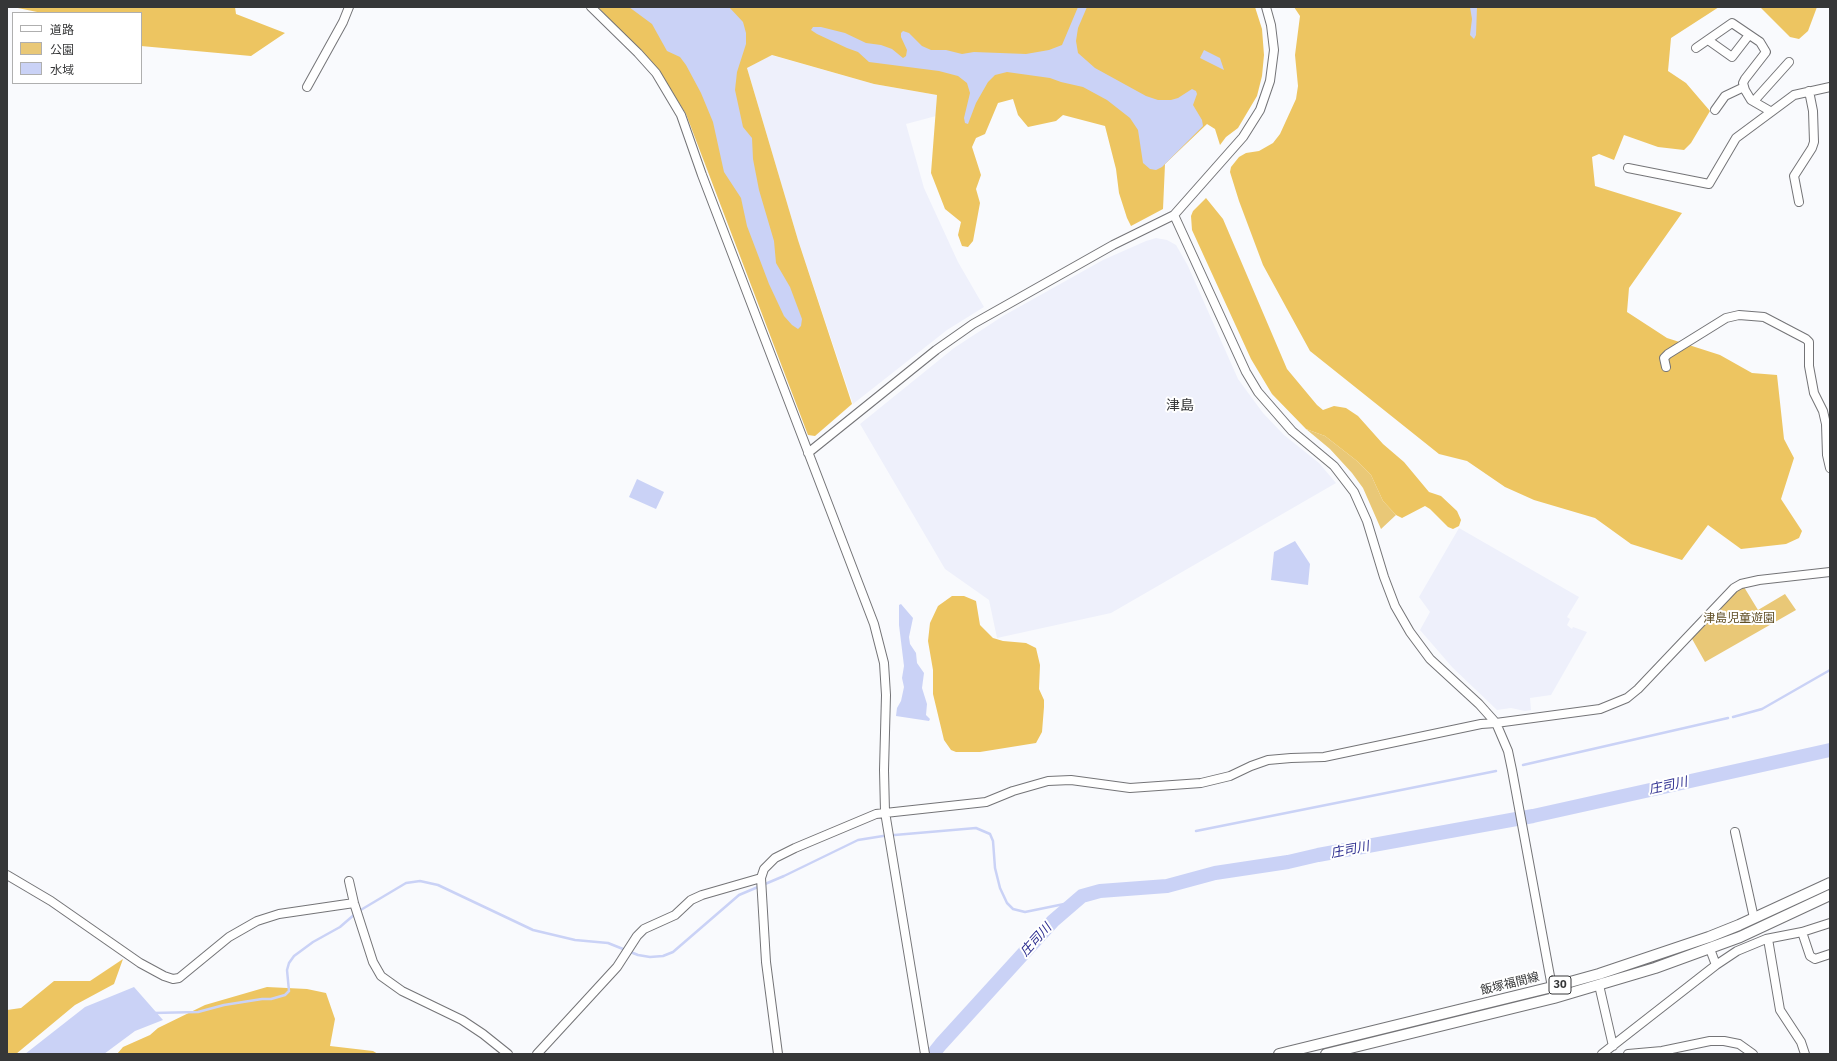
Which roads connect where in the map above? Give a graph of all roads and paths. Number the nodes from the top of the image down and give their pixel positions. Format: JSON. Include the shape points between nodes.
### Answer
{"nodes":[{"id":1,"x":349,"y":7,"type":"edge"},
{"id":2,"x":591,"y":7,"type":"edge"},
{"id":3,"x":1266,"y":7,"type":"edge"},
{"id":4,"x":1749,"y":35,"type":"junction"},
{"id":5,"x":1708,"y":40,"type":"junction"},
{"id":6,"x":1696,"y":48,"type":"dead end"},
{"id":7,"x":1790,"y":62,"type":"dead end"},
{"id":8,"x":307,"y":87,"type":"dead end"},
{"id":9,"x":1744,"y":87,"type":"junction"},
{"id":10,"x":1830,"y":88,"type":"edge"},
{"id":11,"x":1809,"y":91,"type":"junction"},
{"id":12,"x":1754,"y":101,"type":"junction"},
{"id":13,"x":1715,"y":110,"type":"dead end"},
{"id":14,"x":1770,"y":111,"type":"junction"},
{"id":15,"x":1628,"y":168,"type":"dead end"},
{"id":16,"x":1799,"y":202,"type":"dead end"},
{"id":17,"x":1176,"y":212,"type":"junction"},
{"id":18,"x":1666,"y":367,"type":"dead end"},
{"id":19,"x":1826,"y":410,"type":"edge"},
{"id":20,"x":808,"y":453,"type":"junction"},
{"id":21,"x":1830,"y":468,"type":"edge"},
{"id":22,"x":1830,"y":572,"type":"edge"},
{"id":23,"x":1496,"y":724,"type":"junction"},
{"id":24,"x":885,"y":812,"type":"junction"},
{"id":25,"x":1735,"y":832,"type":"dead end"},
{"id":26,"x":7,"y":875,"type":"edge"},
{"id":27,"x":761,"y":878,"type":"junction"},
{"id":28,"x":349,"y":882,"type":"dead end"},
{"id":29,"x":1830,"y":883,"type":"edge"},
{"id":30,"x":1830,"y":895,"type":"edge"},
{"id":31,"x":354,"y":903,"type":"junction"},
{"id":32,"x":1754,"y":918,"type":"junction"},
{"id":33,"x":1830,"y":923,"type":"edge"},
{"id":34,"x":1802,"y":932,"type":"junction"},
{"id":35,"x":1768,"y":939,"type":"junction"},
{"id":36,"x":1710,"y":948,"type":"junction"},
{"id":37,"x":1830,"y":954,"type":"edge"},
{"id":38,"x":1716,"y":965,"type":"junction"},
{"id":39,"x":1599,"y":985,"type":"junction"},
{"id":40,"x":1552,"y":987,"type":"junction"},
{"id":41,"x":1554,"y":998,"type":"junction"},
{"id":42,"x":1613,"y":1046,"type":"junction"},
{"id":43,"x":508,"y":1054,"type":"edge"},
{"id":44,"x":537,"y":1054,"type":"edge"},
{"id":45,"x":778,"y":1054,"type":"edge"},
{"id":46,"x":925,"y":1054,"type":"edge"},
{"id":47,"x":1280,"y":1054,"type":"edge"},
{"id":48,"x":1326,"y":1054,"type":"edge"},
{"id":49,"x":1602,"y":1054,"type":"edge"},
{"id":50,"x":1628,"y":1054,"type":"edge"},
{"id":51,"x":1753,"y":1054,"type":"edge"},
{"id":52,"x":1805,"y":1054,"type":"edge"}],
"edges":[{"from":1,"to":8,"type":"street"},
{"from":2,"to":20,"type":"street","via":[[656,73],[681,115]]},
{"from":3,"to":17,"type":"street","via":[[1274,50],[1270,81],[1260,110],[1243,137]]},
{"from":4,"to":5,"type":"street","via":[[1732,23]]},
{"from":4,"to":5,"type":"street","via":[[1732,57]]},
{"from":4,"to":9,"type":"street","via":[[1760,42],[1766,52],[1745,78]]},
{"from":5,"to":6,"type":"street"},
{"from":7,"to":12,"type":"street"},
{"from":9,"to":12,"type":"street"},
{"from":9,"to":13,"type":"street","via":[[1725,96]]},
{"from":10,"to":11,"type":"street"},
{"from":11,"to":14,"type":"street","via":[[1794,95]]},
{"from":11,"to":16,"type":"street","via":[[1814,142],[1794,176]]},
{"from":12,"to":14,"type":"street"},
{"from":14,"to":15,"type":"street","via":[[1736,138],[1709,184]]},
{"from":17,"to":20,"type":"street","via":[[973,324],[936,350]]},
{"from":17,"to":23,"type":"street","via":[[1246,372],[1258,392],[1292,431],[1334,466],[1354,492],[1367,521],[1395,606],[1410,632],[1430,659],[1479,704]]},
{"from":18,"to":19,"type":"street","via":[[1664,358],[1668,354],[1726,318],[1739,315],[1764,317],[1809,342],[1809,366],[1814,393]]},
{"from":19,"to":21,"type":"street","via":[[1827,455]]},
{"from":20,"to":24,"type":"street","via":[[874,624],[884,663]]},
{"from":22,"to":23,"type":"street","via":[[1759,580],[1737,586],[1638,689],[1616,704],[1600,709]]},
{"from":23,"to":24,"type":"street","via":[[1481,724],[1324,758],[1268,760],[1230,776],[1206,782],[1130,788],[1071,780],[1048,781],[986,802]]},
{"from":23,"to":40,"type":"street","via":[[1508,751]]},
{"from":24,"to":27,"type":"street","via":[[775,858],[764,869]]},
{"from":24,"to":46,"type":"street"},
{"from":25,"to":32,"type":"street"},
{"from":26,"to":31,"type":"street","via":[[51,901],[140,963],[173,978],[179,978],[229,937],[256,921],[279,914]]},
{"from":27,"to":44,"type":"street","via":[[702,895],[691,900],[675,915],[644,929],[617,967]]},
{"from":27,"to":45,"type":"street","via":[[766,962]]},
{"from":28,"to":31,"type":"street"},
{"from":29,"to":32,"type":"main road","name":"飯塚福間線","number":"30"},
{"from":30,"to":36,"type":"main road","name":"飯塚福間線","number":"30","via":[[1740,937]]},
{"from":31,"to":43,"type":"street","via":[[381,976],[402,991],[462,1020]]},
{"from":32,"to":40,"type":"main road","name":"飯塚福間線","number":"30","via":[[1695,942]]},
{"from":33,"to":34,"type":"street"},
{"from":34,"to":35,"type":"street"},
{"from":34,"to":37,"type":"street","via":[[1810,956],[1815,959]]},
{"from":35,"to":38,"type":"street","via":[[1737,951]]},
{"from":35,"to":52,"type":"street","via":[[1780,1010],[1801,1042]]},
{"from":36,"to":38,"type":"street"},
{"from":36,"to":39,"type":"main road","name":"飯塚福間線","number":"30"},
{"from":38,"to":42,"type":"street"},
{"from":39,"to":41,"type":"main road","name":"飯塚福間線","number":"30"},
{"from":39,"to":42,"type":"street"},
{"from":40,"to":41,"type":"street"},
{"from":40,"to":47,"type":"main road","name":"飯塚福間線","number":"30"},
{"from":41,"to":48,"type":"main road","name":"飯塚福間線","number":"30"},
{"from":42,"to":49,"type":"street"},
{"from":50,"to":51,"type":"street","via":[[1724,1041],[1739,1044]]}]}
